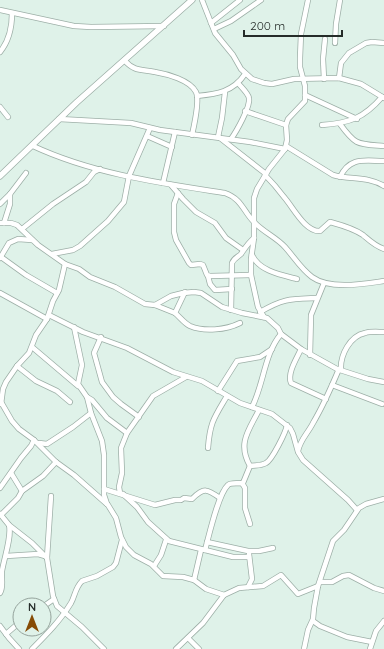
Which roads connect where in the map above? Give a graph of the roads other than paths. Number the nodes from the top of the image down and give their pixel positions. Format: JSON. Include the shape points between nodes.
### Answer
{"nodes":[{"id":1,"x":192,"y":0,"type":"edge"},
{"id":2,"x":202,"y":0,"type":"edge"},
{"id":3,"x":240,"y":0,"type":"edge"},
{"id":4,"x":261,"y":0,"type":"edge"},
{"id":5,"x":307,"y":0,"type":"edge"},
{"id":6,"x":340,"y":1,"type":"edge"},
{"id":7,"x":0,"y":10,"type":"edge"},
{"id":8,"x":12,"y":13,"type":"junction"},
{"id":9,"x":211,"y":23,"type":"junction"},
{"id":10,"x":164,"y":26,"type":"junction"},
{"id":11,"x":214,"y":29,"type":"junction"},
{"id":12,"x":325,"y":39,"type":"dead end"},
{"id":13,"x":335,"y":43,"type":"dead end"},
{"id":14,"x":384,"y":43,"type":"edge"},
{"id":15,"x":0,"y":52,"type":"edge"},
{"id":16,"x":125,"y":61,"type":"junction"},
{"id":17,"x":245,"y":74,"type":"junction"},
{"id":18,"x":324,"y":78,"type":"junction"},
{"id":19,"x":339,"y":78,"type":"junction"},
{"id":20,"x":303,"y":79,"type":"junction"},
{"id":21,"x":238,"y":83,"type":"junction"},
{"id":22,"x":225,"y":92,"type":"junction"},
{"id":23,"x":305,"y":95,"type":"junction"},
{"id":24,"x":197,"y":96,"type":"junction"},
{"id":25,"x":383,"y":97,"type":"edge"},
{"id":26,"x":0,"y":107,"type":"edge"},
{"id":27,"x":245,"y":111,"type":"junction"},
{"id":28,"x":8,"y":117,"type":"dead end"},
{"id":29,"x":60,"y":119,"type":"junction"},
{"id":30,"x":357,"y":119,"type":"junction"},
{"id":31,"x":340,"y":124,"type":"junction"},
{"id":32,"x":286,"y":125,"type":"junction"},
{"id":33,"x":322,"y":125,"type":"dead end"},
{"id":34,"x":150,"y":128,"type":"junction"},
{"id":35,"x":175,"y":132,"type":"junction"},
{"id":36,"x":192,"y":135,"type":"junction"},
{"id":37,"x":147,"y":136,"type":"junction"},
{"id":38,"x":219,"y":138,"type":"junction"},
{"id":39,"x":231,"y":139,"type":"junction"},
{"id":40,"x":32,"y":146,"type":"junction"},
{"id":41,"x":384,"y":146,"type":"edge"},
{"id":42,"x":172,"y":147,"type":"junction"},
{"id":43,"x":285,"y":148,"type":"junction"},
{"id":44,"x":384,"y":161,"type":"edge"},
{"id":45,"x":100,"y":169,"type":"junction"},
{"id":46,"x":26,"y":173,"type":"dead end"},
{"id":47,"x":266,"y":174,"type":"junction"},
{"id":48,"x":0,"y":176,"type":"edge"},
{"id":49,"x":129,"y":176,"type":"junction"},
{"id":50,"x":340,"y":177,"type":"junction"},
{"id":51,"x":163,"y":183,"type":"junction"},
{"id":52,"x":172,"y":185,"type":"junction"},
{"id":53,"x":384,"y":186,"type":"edge"},
{"id":54,"x":178,"y":193,"type":"junction"},
{"id":55,"x":10,"y":194,"type":"junction"},
{"id":56,"x":0,"y":204,"type":"edge"},
{"id":57,"x":253,"y":222,"type":"junction"},
{"id":58,"x":2,"y":223,"type":"edge"},
{"id":59,"x":22,"y":229,"type":"junction"},
{"id":60,"x":254,"y":238,"type":"junction"},
{"id":61,"x":32,"y":240,"type":"junction"},
{"id":62,"x":384,"y":249,"type":"edge"},
{"id":63,"x":243,"y":250,"type":"junction"},
{"id":64,"x":52,"y":254,"type":"junction"},
{"id":65,"x":252,"y":254,"type":"junction"},
{"id":66,"x":0,"y":257,"type":"edge"},
{"id":67,"x":66,"y":264,"type":"junction"},
{"id":68,"x":232,"y":275,"type":"junction"},
{"id":69,"x":251,"y":275,"type":"junction"},
{"id":70,"x":208,"y":276,"type":"junction"},
{"id":71,"x":297,"y":279,"type":"dead end"},
{"id":72,"x":384,"y":281,"type":"edge"},
{"id":73,"x":324,"y":283,"type":"junction"},
{"id":74,"x":232,"y":289,"type":"junction"},
{"id":75,"x":185,"y":292,"type":"junction"},
{"id":76,"x":0,"y":293,"type":"edge"},
{"id":77,"x":57,"y":293,"type":"junction"},
{"id":78,"x":317,"y":298,"type":"junction"},
{"id":79,"x":155,"y":305,"type":"junction"},
{"id":80,"x":231,"y":310,"type":"junction"},
{"id":81,"x":260,"y":312,"type":"junction"},
{"id":82,"x":175,"y":313,"type":"junction"},
{"id":83,"x":48,"y":317,"type":"junction"},
{"id":84,"x":264,"y":317,"type":"junction"},
{"id":85,"x":240,"y":323,"type":"dead end"},
{"id":86,"x":74,"y":328,"type":"junction"},
{"id":87,"x":384,"y":332,"type":"edge"},
{"id":88,"x":281,"y":334,"type":"junction"},
{"id":89,"x":101,"y":337,"type":"junction"},
{"id":90,"x":32,"y":347,"type":"junction"},
{"id":91,"x":272,"y":349,"type":"junction"},
{"id":92,"x":301,"y":349,"type":"junction"},
{"id":93,"x":310,"y":354,"type":"junction"},
{"id":94,"x":17,"y":366,"type":"junction"},
{"id":95,"x":340,"y":369,"type":"junction"},
{"id":96,"x":186,"y":377,"type":"junction"},
{"id":97,"x":0,"y":381,"type":"edge"},
{"id":98,"x":6,"y":382,"type":"junction"},
{"id":99,"x":384,"y":382,"type":"edge"},
{"id":100,"x":332,"y":385,"type":"junction"},
{"id":101,"x":79,"y":387,"type":"junction"},
{"id":102,"x":218,"y":391,"type":"junction"},
{"id":103,"x":227,"y":396,"type":"junction"},
{"id":104,"x":87,"y":397,"type":"junction"},
{"id":105,"x":326,"y":399,"type":"junction"},
{"id":106,"x":70,"y":402,"type":"dead end"},
{"id":107,"x":0,"y":404,"type":"edge"},
{"id":108,"x":382,"y":404,"type":"dead end"},
{"id":109,"x":252,"y":407,"type":"junction"},
{"id":110,"x":259,"y":410,"type":"junction"},
{"id":111,"x":91,"y":412,"type":"junction"},
{"id":112,"x":139,"y":417,"type":"junction"},
{"id":113,"x":287,"y":425,"type":"junction"},
{"id":114,"x":127,"y":433,"type":"junction"},
{"id":115,"x":36,"y":441,"type":"junction"},
{"id":116,"x":208,"y":448,"type":"dead end"},
{"id":117,"x":298,"y":453,"type":"junction"},
{"id":118,"x":56,"y":462,"type":"junction"},
{"id":119,"x":250,"y":466,"type":"junction"},
{"id":120,"x":11,"y":473,"type":"junction"},
{"id":121,"x":242,"y":483,"type":"junction"},
{"id":122,"x":0,"y":488,"type":"edge"},
{"id":123,"x":104,"y":489,"type":"junction"},
{"id":124,"x":22,"y":491,"type":"junction"},
{"id":125,"x":122,"y":494,"type":"junction"},
{"id":126,"x":51,"y":496,"type":"dead end"},
{"id":127,"x":220,"y":498,"type":"junction"},
{"id":128,"x":384,"y":500,"type":"edge"},
{"id":129,"x":108,"y":505,"type":"junction"},
{"id":130,"x":357,"y":510,"type":"junction"},
{"id":131,"x":1,"y":515,"type":"edge"},
{"id":132,"x":9,"y":524,"type":"junction"},
{"id":133,"x":250,"y":524,"type":"dead end"},
{"id":134,"x":122,"y":540,"type":"junction"},
{"id":135,"x":166,"y":540,"type":"junction"},
{"id":136,"x":208,"y":542,"type":"junction"},
{"id":137,"x":273,"y":548,"type":"dead end"},
{"id":138,"x":203,"y":550,"type":"junction"},
{"id":139,"x":248,"y":551,"type":"junction"},
{"id":140,"x":6,"y":556,"type":"junction"},
{"id":141,"x":46,"y":557,"type":"junction"},
{"id":142,"x":249,"y":557,"type":"junction"},
{"id":143,"x":154,"y":566,"type":"junction"},
{"id":144,"x":1,"y":567,"type":"edge"},
{"id":145,"x":194,"y":580,"type":"junction"},
{"id":146,"x":319,"y":584,"type":"junction"},
{"id":147,"x":248,"y":587,"type":"junction"},
{"id":148,"x":384,"y":591,"type":"edge"},
{"id":149,"x":0,"y":593,"type":"edge"},
{"id":150,"x":224,"y":595,"type":"junction"},
{"id":151,"x":54,"y":599,"type":"joint"},
{"id":152,"x":64,"y":613,"type":"junction"},
{"id":153,"x":312,"y":621,"type":"junction"},
{"id":154,"x":384,"y":621,"type":"edge"},
{"id":155,"x":0,"y":626,"type":"edge"},
{"id":156,"x":12,"y":629,"type":"edge"},
{"id":157,"x":6,"y":634,"type":"junction"},
{"id":158,"x":188,"y":638,"type":"junction"},
{"id":159,"x":372,"y":642,"type":"junction"},
{"id":160,"x":19,"y":649,"type":"edge"},
{"id":161,"x":32,"y":649,"type":"edge"},
{"id":162,"x":104,"y":649,"type":"edge"},
{"id":163,"x":176,"y":649,"type":"edge"},
{"id":164,"x":199,"y":649,"type":"edge"},
{"id":165,"x":304,"y":649,"type":"edge"},
{"id":166,"x":370,"y":649,"type":"edge"}],
"edges":[{"from":1,"to":10,"type":"main road"},
{"from":2,"to":9,"type":"street"},
{"from":3,"to":9,"type":"street"},
{"from":4,"to":11,"type":"street","via":[[231,21]]},
{"from":5,"to":20,"type":"street","via":[[301,34],[300,67]]},
{"from":6,"to":13,"type":"street"},
{"from":7,"to":8,"type":"street"},
{"from":8,"to":10,"type":"street","via":[[74,26]]},
{"from":8,"to":15,"type":"street","via":[[8,38]]},
{"from":9,"to":11,"type":"street"},
{"from":10,"to":16,"type":"main road"},
{"from":11,"to":17,"type":"street"},
{"from":12,"to":18,"type":"street"},
{"from":14,"to":19,"type":"street","via":[[366,43],[349,53],[341,63]]},
{"from":16,"to":24,"type":"street","via":[[137,70],[156,72],[184,81],[195,90]]},
{"from":16,"to":29,"type":"main road"},
{"from":17,"to":20,"type":"street","via":[[258,82],[272,84]]},
{"from":17,"to":21,"type":"street"},
{"from":18,"to":19,"type":"street"},
{"from":18,"to":20,"type":"street"},
{"from":19,"to":25,"type":"street","via":[[361,84]]},
{"from":20,"to":23,"type":"street"},
{"from":21,"to":22,"type":"street"},
{"from":21,"to":27,"type":"street","via":[[250,99]]},
{"from":22,"to":24,"type":"street"},
{"from":22,"to":38,"type":"street"},
{"from":23,"to":30,"type":"street"},
{"from":23,"to":32,"type":"street","via":[[305,101],[290,116]]},
{"from":24,"to":36,"type":"street"},
{"from":25,"to":30,"type":"street"},
{"from":26,"to":28,"type":"street"},
{"from":27,"to":32,"type":"street"},
{"from":27,"to":39,"type":"street","via":[[242,122]]},
{"from":29,"to":34,"type":"street","via":[[131,123]]},
{"from":29,"to":40,"type":"main road"},
{"from":30,"to":31,"type":"street"},
{"from":31,"to":33,"type":"street"},
{"from":31,"to":41,"type":"street","via":[[354,141]]},
{"from":32,"to":43,"type":"street"},
{"from":34,"to":35,"type":"street"},
{"from":34,"to":37,"type":"street"},
{"from":35,"to":36,"type":"street"},
{"from":35,"to":42,"type":"street"},
{"from":36,"to":38,"type":"street"},
{"from":37,"to":42,"type":"street"},
{"from":37,"to":49,"type":"street"},
{"from":38,"to":39,"type":"street"},
{"from":38,"to":47,"type":"street"},
{"from":39,"to":43,"type":"street"},
{"from":40,"to":45,"type":"street","via":[[71,162]]},
{"from":40,"to":48,"type":"main road"},
{"from":42,"to":51,"type":"street"},
{"from":43,"to":47,"type":"street"},
{"from":43,"to":50,"type":"street"},
{"from":44,"to":50,"type":"street","via":[[354,162],[345,167]]},
{"from":45,"to":49,"type":"street"},
{"from":45,"to":59,"type":"street"},
{"from":46,"to":55,"type":"street"},
{"from":47,"to":57,"type":"street","via":[[254,198]]},
{"from":47,"to":62,"type":"street","via":[[298,216],[314,230],[320,231],[330,222],[356,231]]},
{"from":49,"to":51,"type":"street"},
{"from":49,"to":64,"type":"street","via":[[125,201],[111,218],[80,246]]},
{"from":50,"to":53,"type":"street","via":[[367,179]]},
{"from":51,"to":52,"type":"street"},
{"from":52,"to":54,"type":"street"},
{"from":52,"to":57,"type":"street","via":[[225,192],[239,202]]},
{"from":54,"to":63,"type":"street","via":[[196,212],[215,223],[229,241]]},
{"from":54,"to":70,"type":"street","via":[[174,204],[175,236],[189,263],[203,265]]},
{"from":55,"to":56,"type":"street"},
{"from":55,"to":58,"type":"street","via":[[10,204]]},
{"from":57,"to":60,"type":"street"},
{"from":57,"to":73,"type":"street","via":[[285,247],[306,272]]},
{"from":58,"to":59,"type":"street","via":[[14,224]]},
{"from":59,"to":61,"type":"street"},
{"from":60,"to":63,"type":"street"},
{"from":60,"to":65,"type":"street"},
{"from":61,"to":64,"type":"street"},
{"from":61,"to":66,"type":"street","via":[[18,239],[9,243]]},
{"from":63,"to":68,"type":"street","via":[[233,260]]},
{"from":64,"to":67,"type":"street"},
{"from":65,"to":69,"type":"street"},
{"from":65,"to":71,"type":"street","via":[[259,265],[277,274]]},
{"from":66,"to":77,"type":"street"},
{"from":67,"to":77,"type":"street"},
{"from":67,"to":79,"type":"street","via":[[145,304]]},
{"from":68,"to":69,"type":"street"},
{"from":68,"to":70,"type":"street"},
{"from":68,"to":74,"type":"street"},
{"from":69,"to":81,"type":"street"},
{"from":70,"to":74,"type":"street","via":[[215,290]]},
{"from":72,"to":73,"type":"street","via":[[359,284]]},
{"from":73,"to":78,"type":"street"},
{"from":74,"to":80,"type":"street"},
{"from":75,"to":79,"type":"street"},
{"from":75,"to":80,"type":"street","via":[[201,293],[214,303]]},
{"from":75,"to":82,"type":"street"},
{"from":76,"to":83,"type":"street"},
{"from":77,"to":83,"type":"street"},
{"from":78,"to":81,"type":"street","via":[[287,299]]},
{"from":78,"to":93,"type":"street","via":[[311,315]]},
{"from":79,"to":82,"type":"street"},
{"from":80,"to":84,"type":"street"},
{"from":81,"to":84,"type":"street"},
{"from":82,"to":85,"type":"street","via":[[190,326],[207,329]]},
{"from":83,"to":86,"type":"street"},
{"from":83,"to":90,"type":"street","via":[[36,335]]},
{"from":84,"to":88,"type":"street","via":[[273,322]]},
{"from":86,"to":89,"type":"street"},
{"from":86,"to":101,"type":"street","via":[[82,365]]},
{"from":87,"to":95,"type":"street","via":[[364,333],[353,339],[344,352]]},
{"from":88,"to":91,"type":"street"},
{"from":88,"to":92,"type":"street"},
{"from":89,"to":96,"type":"street"},
{"from":89,"to":112,"type":"street","via":[[94,353],[102,382],[121,404]]},
{"from":90,"to":94,"type":"street"},
{"from":90,"to":101,"type":"street"},
{"from":91,"to":102,"type":"street","via":[[260,356],[237,360]]},
{"from":91,"to":109,"type":"street"},
{"from":92,"to":93,"type":"street"},
{"from":92,"to":105,"type":"street","via":[[291,372],[291,383]]},
{"from":93,"to":95,"type":"street"},
{"from":94,"to":98,"type":"street"},
{"from":94,"to":106,"type":"street"},
{"from":95,"to":99,"type":"street"},
{"from":95,"to":100,"type":"street"},
{"from":96,"to":102,"type":"street","via":[[202,381]]},
{"from":96,"to":112,"type":"street","via":[[153,396]]},
{"from":97,"to":98,"type":"street"},
{"from":98,"to":107,"type":"street"},
{"from":100,"to":105,"type":"street"},
{"from":100,"to":108,"type":"street"},
{"from":101,"to":104,"type":"street"},
{"from":102,"to":103,"type":"street"},
{"from":103,"to":109,"type":"street"},
{"from":103,"to":116,"type":"street","via":[[212,421]]},
{"from":104,"to":111,"type":"street"},
{"from":104,"to":114,"type":"street","via":[[107,418]]},
{"from":105,"to":117,"type":"street","via":[[300,444]]},
{"from":107,"to":115,"type":"street","via":[[16,426]]},
{"from":109,"to":110,"type":"street"},
{"from":110,"to":113,"type":"street","via":[[272,414]]},
{"from":110,"to":119,"type":"street","via":[[245,437],[245,457]]},
{"from":111,"to":115,"type":"street","via":[[47,444]]},
{"from":111,"to":123,"type":"street","via":[[104,452]]},
{"from":112,"to":114,"type":"street"},
{"from":113,"to":117,"type":"street","via":[[293,434]]},
{"from":113,"to":119,"type":"street","via":[[268,462]]},
{"from":114,"to":125,"type":"street","via":[[121,448],[122,473],[119,489]]},
{"from":115,"to":118,"type":"street"},
{"from":115,"to":120,"type":"street"},
{"from":117,"to":130,"type":"street"},
{"from":118,"to":124,"type":"street","via":[[43,476]]},
{"from":118,"to":129,"type":"street"},
{"from":119,"to":121,"type":"street"},
{"from":120,"to":122,"type":"street"},
{"from":120,"to":124,"type":"street"},
{"from":121,"to":127,"type":"street","via":[[230,484]]},
{"from":121,"to":133,"type":"street"},
{"from":123,"to":125,"type":"street"},
{"from":123,"to":129,"type":"street"},
{"from":124,"to":131,"type":"street"},
{"from":125,"to":127,"type":"street","via":[[155,505],[184,498],[192,499],[204,490]]},
{"from":125,"to":135,"type":"street"},
{"from":126,"to":141,"type":"street"},
{"from":127,"to":136,"type":"street"},
{"from":128,"to":130,"type":"street","via":[[366,504]]},
{"from":129,"to":134,"type":"street","via":[[116,518]]},
{"from":130,"to":146,"type":"street","via":[[333,541]]},
{"from":131,"to":132,"type":"street"},
{"from":132,"to":140,"type":"street"},
{"from":132,"to":141,"type":"street"},
{"from":134,"to":143,"type":"street","via":[[134,555]]},
{"from":134,"to":152,"type":"street","via":[[114,567],[82,581]]},
{"from":135,"to":138,"type":"street"},
{"from":135,"to":143,"type":"street"},
{"from":136,"to":138,"type":"street"},
{"from":136,"to":139,"type":"street"},
{"from":137,"to":139,"type":"street"},
{"from":138,"to":142,"type":"street","via":[[233,557]]},
{"from":138,"to":145,"type":"street"},
{"from":139,"to":142,"type":"street"},
{"from":140,"to":141,"type":"street","via":[[38,554]]},
{"from":140,"to":144,"type":"street"},
{"from":141,"to":151,"type":"street"},
{"from":142,"to":147,"type":"street","via":[[252,579]]},
{"from":143,"to":145,"type":"street","via":[[163,576]]},
{"from":144,"to":149,"type":"street"},
{"from":145,"to":150,"type":"street","via":[[206,589]]},
{"from":146,"to":147,"type":"street","via":[[298,594],[283,575],[280,575],[263,586]]},
{"from":146,"to":148,"type":"street","via":[[349,575]]},
{"from":146,"to":153,"type":"street"},
{"from":147,"to":150,"type":"street"},
{"from":150,"to":158,"type":"street"},
{"from":151,"to":152,"type":"street"},
{"from":152,"to":161,"type":"street"},
{"from":152,"to":162,"type":"street"},
{"from":153,"to":159,"type":"street","via":[[347,637]]},
{"from":153,"to":165,"type":"street"},
{"from":154,"to":159,"type":"street"},
{"from":155,"to":157,"type":"street"},
{"from":156,"to":157,"type":"street"},
{"from":157,"to":160,"type":"street"},
{"from":158,"to":163,"type":"street"},
{"from":158,"to":164,"type":"street"},
{"from":159,"to":166,"type":"street"}]}
